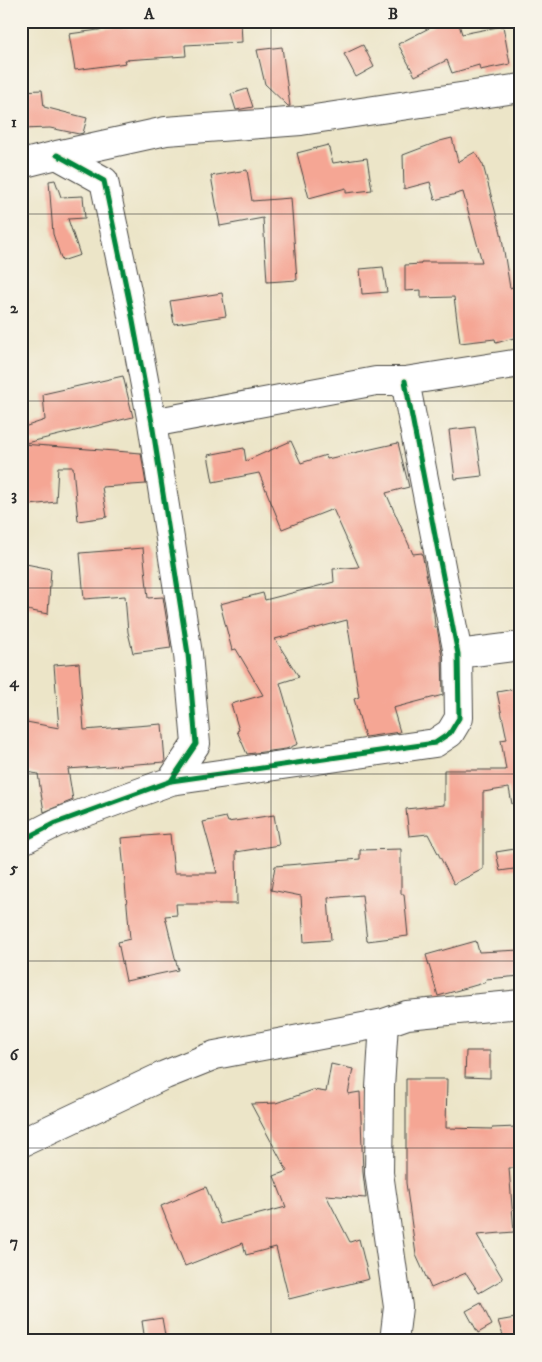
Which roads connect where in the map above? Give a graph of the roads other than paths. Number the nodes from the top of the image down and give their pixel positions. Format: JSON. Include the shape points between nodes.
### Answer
{"nodes":[{"id":1,"x":521,"y":88,"type":"edge"},
{"id":2,"x":119,"y":142,"type":"junction"},
{"id":3,"x":57,"y":154,"type":"junction"},
{"id":4,"x":21,"y":164,"type":"edge"},
{"id":5,"x":104,"y":182,"type":"junction"},
{"id":6,"x":521,"y":363,"type":"edge"},
{"id":7,"x":405,"y":380,"type":"junction"},
{"id":8,"x":152,"y":422,"type":"junction"},
{"id":9,"x":521,"y":646,"type":"edge"},
{"id":10,"x":458,"y":654,"type":"junction"},
{"id":11,"x":196,"y":744,"type":"junction"},
{"id":12,"x":224,"y":774,"type":"junction"},
{"id":13,"x":171,"y":781,"type":"junction"},
{"id":14,"x":21,"y":841,"type":"edge"},
{"id":15,"x":521,"y":1004,"type":"edge"},
{"id":16,"x":384,"y":1023,"type":"junction"},
{"id":17,"x":21,"y":1143,"type":"edge"},
{"id":18,"x":394,"y":1341,"type":"edge"}],
"edges":[{"from":1,"to":2,"type":"street","via":[[301,121],[166,132]]},
{"from":2,"to":3,"type":"street"},
{"from":2,"to":5,"type":"street"},
{"from":3,"to":4,"type":"street"},
{"from":3,"to":5,"type":"street"},
{"from":5,"to":8,"type":"street"},
{"from":6,"to":7,"type":"street"},
{"from":7,"to":8,"type":"street","via":[[376,381]]},
{"from":7,"to":10,"type":"street"},
{"from":8,"to":11,"type":"street","via":[[188,654]]},
{"from":9,"to":10,"type":"street"},
{"from":10,"to":12,"type":"street","via":[[459,718],[450,732],[435,743]]},
{"from":11,"to":12,"type":"street"},
{"from":11,"to":13,"type":"street"},
{"from":12,"to":13,"type":"street"},
{"from":13,"to":14,"type":"street","via":[[56,823]]},
{"from":15,"to":16,"type":"street","via":[[407,1015]]},
{"from":16,"to":17,"type":"street","via":[[215,1055]]},
{"from":16,"to":18,"type":"street","via":[[379,1173],[398,1307]]}]}
